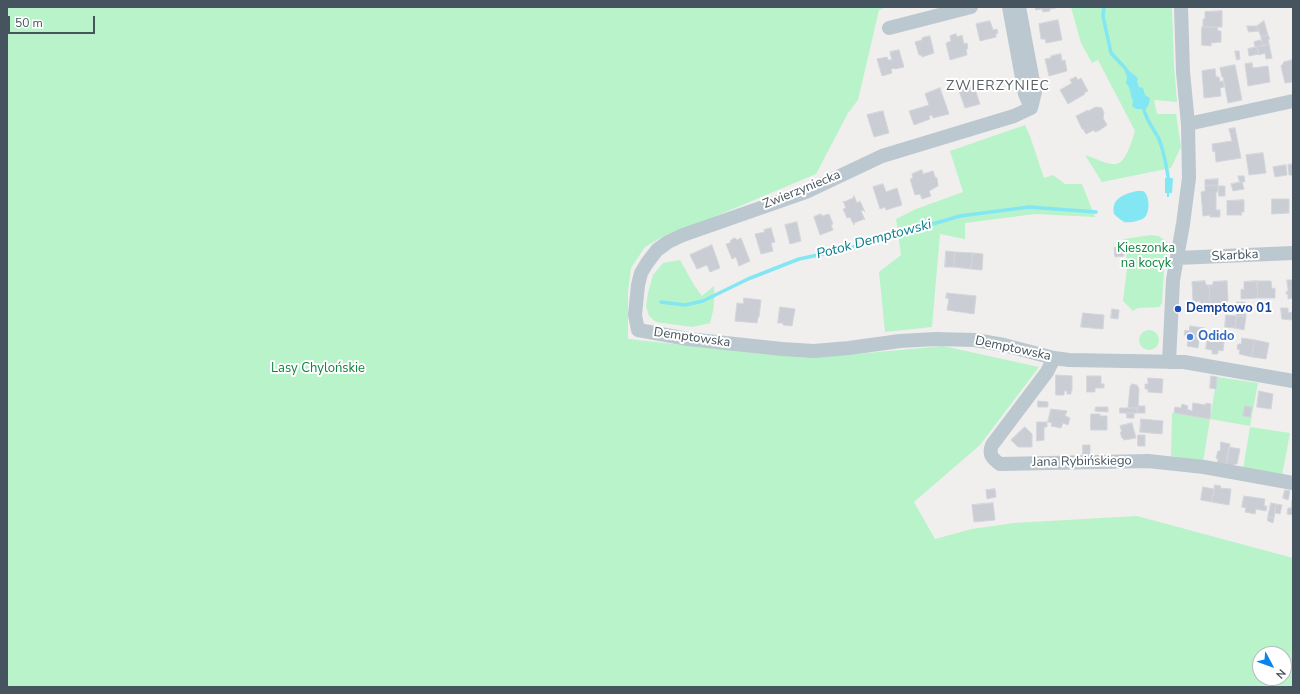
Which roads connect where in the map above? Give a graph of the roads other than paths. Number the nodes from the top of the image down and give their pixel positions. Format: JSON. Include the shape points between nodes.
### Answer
{"nodes":[{"id":1,"x":971,"y":7,"type":"edge"},
{"id":2,"x":1009,"y":7,"type":"edge"},
{"id":3,"x":1019,"y":7,"type":"edge"},
{"id":4,"x":1181,"y":7,"type":"edge"},
{"id":5,"x":889,"y":28,"type":"dead end"},
{"id":6,"x":1293,"y":101,"type":"edge"},
{"id":7,"x":1031,"y":108,"type":"junction"},
{"id":8,"x":1188,"y":124,"type":"junction"},
{"id":9,"x":1293,"y":253,"type":"edge"},
{"id":10,"x":1177,"y":258,"type":"junction"},
{"id":11,"x":638,"y":330,"type":"joint"},
{"id":12,"x":1054,"y":358,"type":"junction"},
{"id":13,"x":1169,"y":362,"type":"junction"},
{"id":14,"x":1293,"y":381,"type":"edge"},
{"id":15,"x":1293,"y":483,"type":"edge"}],
"edges":[{"from":1,"to":5,"type":"street"},
{"from":2,"to":7,"type":"street","via":[[1025,94]]},
{"from":3,"to":7,"type":"street","via":[[1035,92]]},
{"from":4,"to":8,"type":"street"},
{"from":6,"to":8,"type":"street"},
{"from":7,"to":11,"type":"street","name":"Zwierzyniecka","via":[[1014,116],[882,156],[806,192],[668,242],[657,250],[641,273],[635,315]]},
{"from":8,"to":10,"type":"street","via":[[1189,178]]},
{"from":9,"to":10,"type":"street","name":"Skarbka"},
{"from":10,"to":13,"type":"street","via":[[1173,280]]},
{"from":11,"to":12,"type":"street","name":"Demptowska","via":[[688,339],[814,351],[900,341],[975,340]]},
{"from":12,"to":13,"type":"street","name":"Demptowska"},
{"from":12,"to":15,"type":"street","name":"Jana Rybińskiego","via":[[1047,372],[992,445],[990,454],[1000,464],[1148,460]]},
{"from":13,"to":14,"type":"street","name":"Demptowska","via":[[1184,362]]}]}
